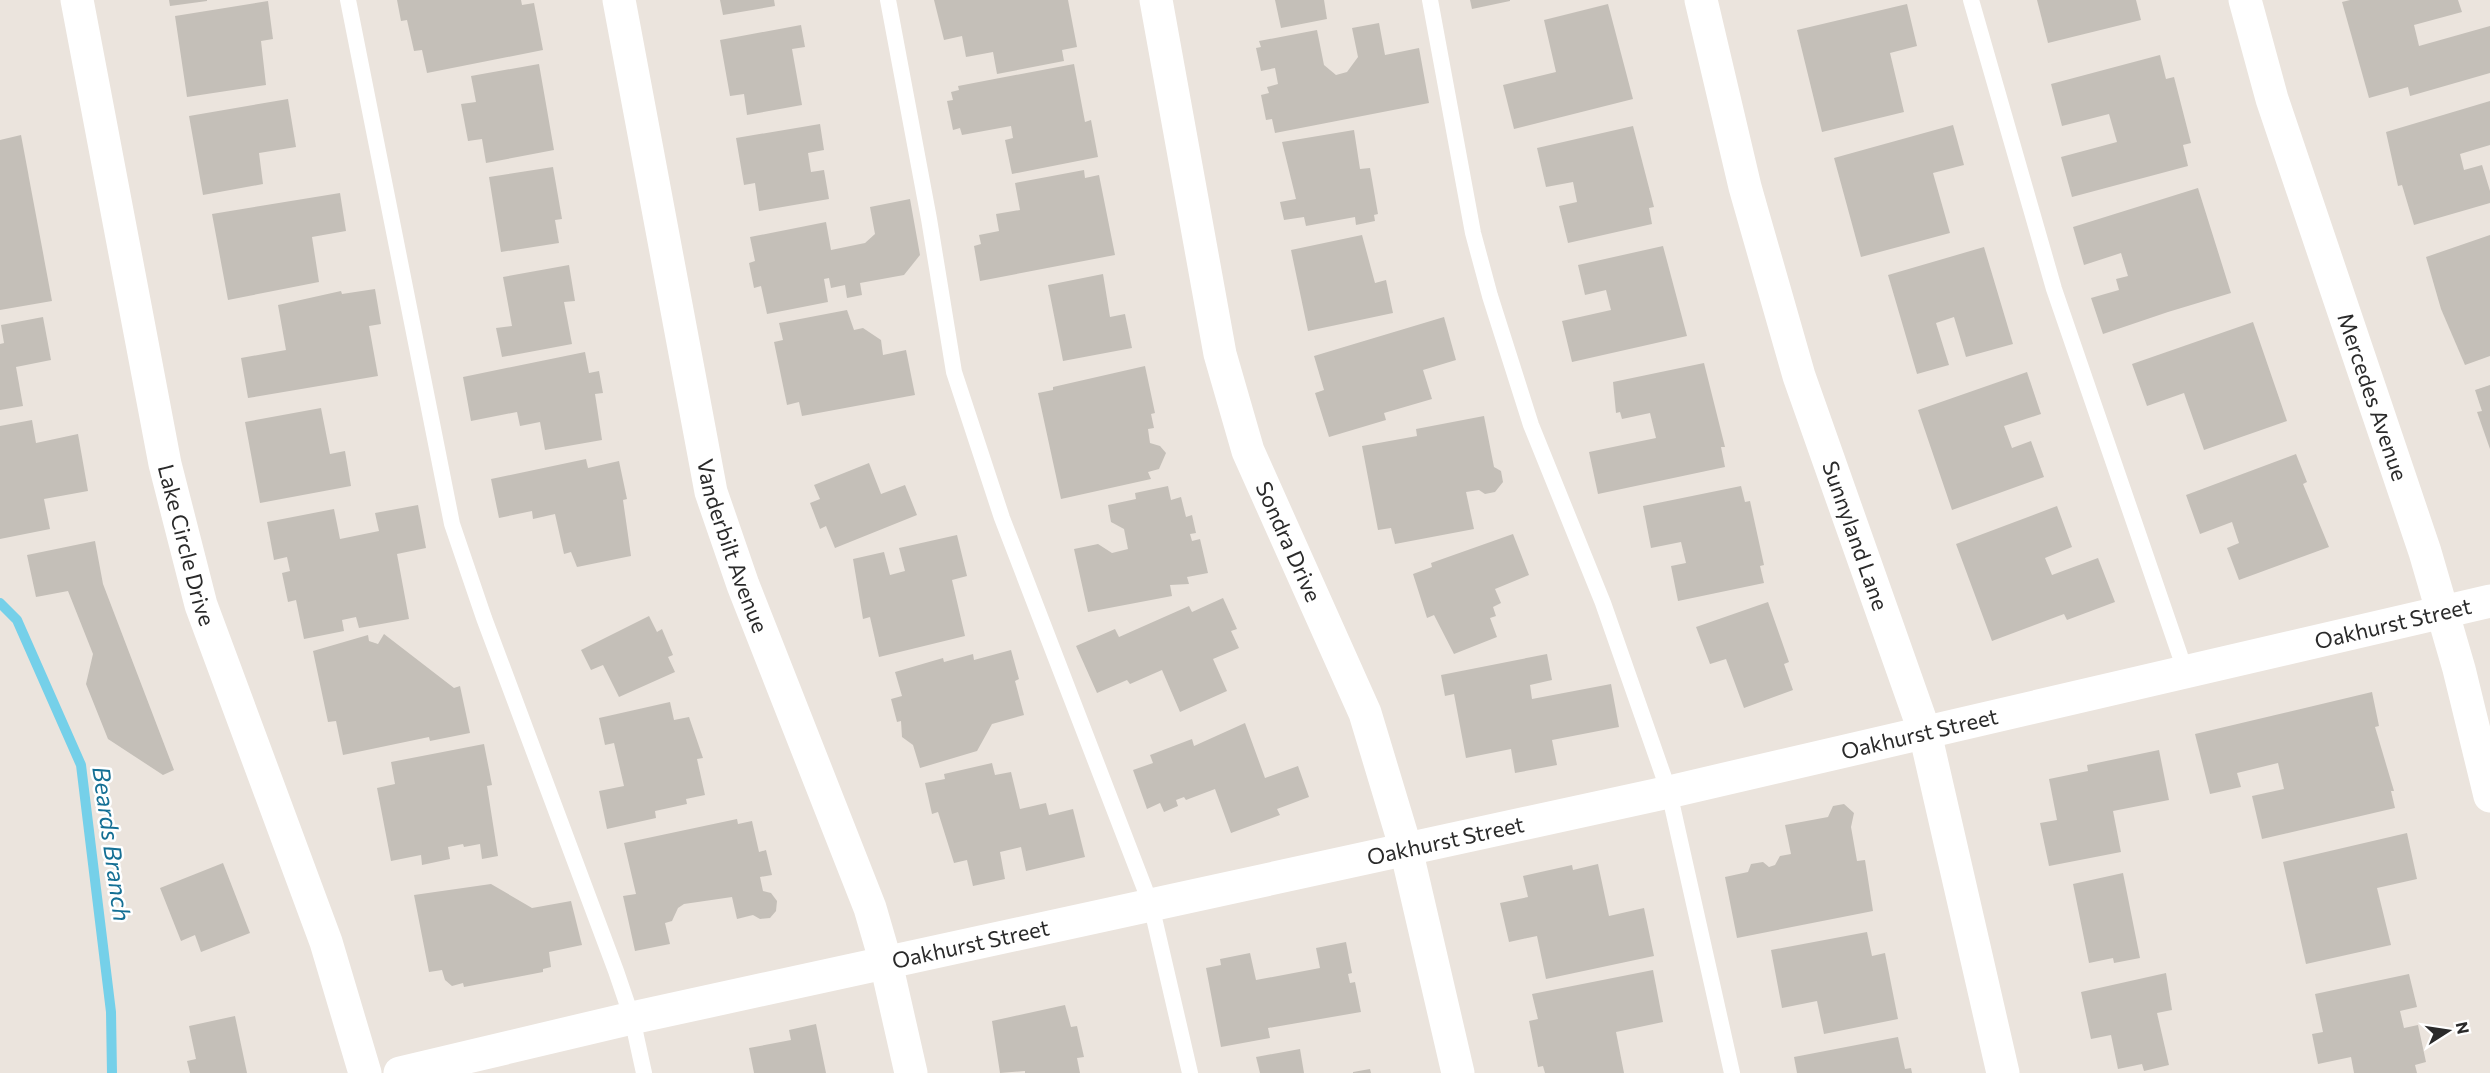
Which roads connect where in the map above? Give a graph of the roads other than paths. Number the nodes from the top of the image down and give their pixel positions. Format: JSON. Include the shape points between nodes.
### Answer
{"nodes":[{"id":1,"x":77,"y":0,"type":"edge"},
{"id":2,"x":348,"y":0,"type":"edge"},
{"id":3,"x":620,"y":0,"type":"edge"},
{"id":4,"x":888,"y":0,"type":"edge"},
{"id":5,"x":1156,"y":0,"type":"edge"},
{"id":6,"x":1430,"y":0,"type":"edge"},
{"id":7,"x":1701,"y":0,"type":"edge"},
{"id":8,"x":1971,"y":0,"type":"edge"},
{"id":9,"x":2245,"y":0,"type":"edge"},
{"id":10,"x":2490,"y":601,"type":"edge"},
{"id":11,"x":2442,"y":611,"type":"junction"},
{"id":12,"x":2186,"y":673,"type":"junction"},
{"id":13,"x":1925,"y":733,"type":"junction"},
{"id":14,"x":1669,"y":792,"type":"junction"},
{"id":15,"x":2490,"y":796,"type":"edge"},
{"id":16,"x":1406,"y":849,"type":"junction"},
{"id":17,"x":1151,"y":905,"type":"junction"},
{"id":18,"x":886,"y":963,"type":"junction"},
{"id":19,"x":632,"y":1018,"type":"junction"},
{"id":20,"x":365,"y":1073,"type":"edge"},
{"id":21,"x":400,"y":1073,"type":"edge"},
{"id":22,"x":644,"y":1073,"type":"edge"},
{"id":23,"x":911,"y":1073,"type":"edge"},
{"id":24,"x":1190,"y":1073,"type":"edge"},
{"id":25,"x":1458,"y":1073,"type":"edge"},
{"id":26,"x":1732,"y":1073,"type":"edge"},
{"id":27,"x":2003,"y":1073,"type":"edge"}],
"edges":[{"from":1,"to":20,"type":"street","name":"Lake Circle Drive","via":[[165,464],[201,605],[326,942]]},
{"from":2,"to":19,"type":"lane","via":[[452,524]]},
{"from":3,"to":18,"type":"street","name":"Vanderbilt Avenue","via":[[711,492],[743,585],[853,861]]},
{"from":4,"to":17,"type":"lane","via":[[954,372],[1002,518]]},
{"from":5,"to":16,"type":"street","name":"Sondra Drive","via":[[1220,354],[1248,451],[1365,713]]},
{"from":6,"to":14,"type":"lane","via":[[1473,232],[1490,296],[1531,425],[1603,603]]},
{"from":7,"to":13,"type":"street","name":"Sunnyland Lane","via":[[1745,187],[1799,376]]},
{"from":8,"to":12,"type":"lane","via":[[2054,289]]},
{"from":9,"to":11,"type":"street","name":"Mercedes Avenue","via":[[2272,99]]},
{"from":10,"to":11,"type":"street","name":"Oakhurst Street"},
{"from":11,"to":12,"type":"street","name":"Oakhurst Street"},
{"from":11,"to":15,"type":"street","name":"Mercedes Avenue"},
{"from":12,"to":13,"type":"street","name":"Oakhurst Street"},
{"from":13,"to":14,"type":"street","name":"Oakhurst Street"},
{"from":13,"to":27,"type":"street","name":"Sunnyland Lane"},
{"from":14,"to":16,"type":"street","name":"Oakhurst Street"},
{"from":14,"to":26,"type":"lane"},
{"from":16,"to":17,"type":"street","name":"Oakhurst Street"},
{"from":16,"to":25,"type":"street","name":"Sondra Drive"},
{"from":17,"to":18,"type":"street","name":"Oakhurst Street"},
{"from":17,"to":24,"type":"lane"},
{"from":18,"to":19,"type":"street","name":"Oakhurst Street"},
{"from":18,"to":23,"type":"street","name":"Vanderbilt Avenue"},
{"from":19,"to":21,"type":"street","name":"Oakhurst Street"},
{"from":19,"to":22,"type":"lane"}]}
